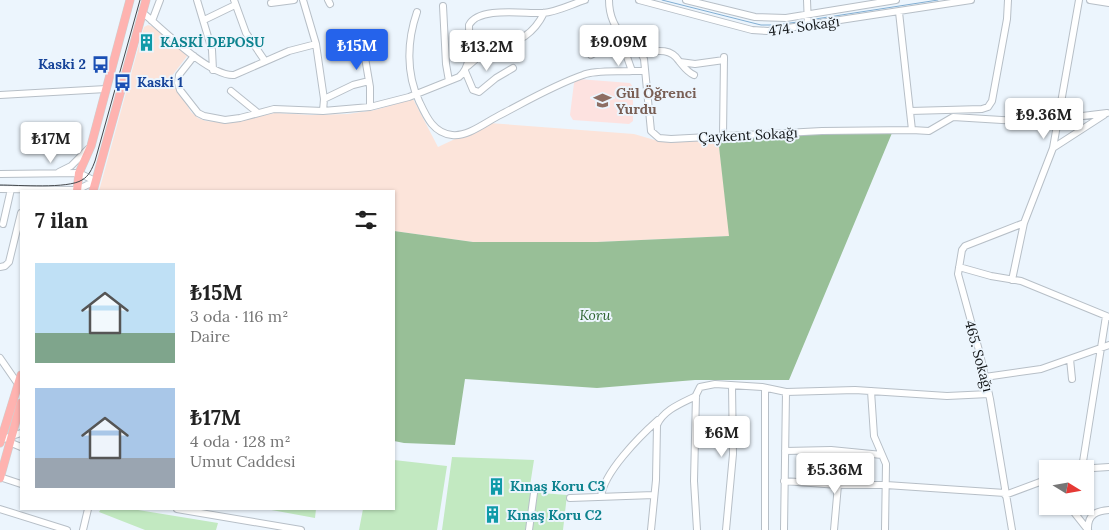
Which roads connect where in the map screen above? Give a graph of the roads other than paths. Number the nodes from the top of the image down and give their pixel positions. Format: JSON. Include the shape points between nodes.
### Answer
{"nodes":[{"id":1,"x":130,"y":0,"type":"edge"},
{"id":2,"x":146,"y":0,"type":"edge"},
{"id":3,"x":160,"y":0,"type":"edge"},
{"id":4,"x":197,"y":0,"type":"edge"},
{"id":5,"x":294,"y":0,"type":"edge"},
{"id":6,"x":303,"y":0,"type":"edge"},
{"id":7,"x":584,"y":0,"type":"edge"},
{"id":8,"x":609,"y":0,"type":"edge"},
{"id":9,"x":639,"y":0,"type":"edge"},
{"id":10,"x":686,"y":0,"type":"edge"},
{"id":11,"x":807,"y":0,"type":"edge"},
{"id":12,"x":896,"y":0,"type":"edge"},
{"id":13,"x":971,"y":0,"type":"edge"},
{"id":14,"x":1008,"y":0,"type":"edge"},
{"id":15,"x":1079,"y":0,"type":"edge"},
{"id":16,"x":1090,"y":0,"type":"edge"},
{"id":17,"x":234,"y":3,"type":"edge"},
{"id":18,"x":1109,"y":3,"type":"edge"},
{"id":19,"x":271,"y":4,"type":"dead end"},
{"id":20,"x":444,"y":6,"type":"dead end"},
{"id":21,"x":142,"y":12,"type":"junction"},
{"id":22,"x":417,"y":12,"type":"dead end"},
{"id":23,"x":899,"y":12,"type":"junction"},
{"id":24,"x":544,"y":13,"type":"junction"},
{"id":25,"x":204,"y":20,"type":"junction"},
{"id":26,"x":807,"y":20,"type":"junction"},
{"id":27,"x":152,"y":21,"type":"junction"},
{"id":28,"x":618,"y":30,"type":"junction"},
{"id":29,"x":361,"y":34,"type":"dead end"},
{"id":30,"x":620,"y":38,"type":"junction"},
{"id":31,"x":316,"y":44,"type":"junction"},
{"id":32,"x":641,"y":53,"type":"junction"},
{"id":33,"x":591,"y":55,"type":"dead end"},
{"id":34,"x":194,"y":56,"type":"junction"},
{"id":35,"x":265,"y":61,"type":"junction"},
{"id":36,"x":680,"y":62,"type":"junction"},
{"id":37,"x":513,"y":68,"type":"dead end"},
{"id":38,"x":466,"y":69,"type":"junction"},
{"id":39,"x":213,"y":70,"type":"junction"},
{"id":40,"x":632,"y":71,"type":"junction"},
{"id":41,"x":645,"y":71,"type":"junction"},
{"id":42,"x":694,"y":75,"type":"dead end"},
{"id":43,"x":449,"y":81,"type":"junction"},
{"id":44,"x":369,"y":82,"type":"junction"},
{"id":45,"x":106,"y":88,"type":"junction"},
{"id":46,"x":231,"y":91,"type":"dead end"},
{"id":47,"x":416,"y":94,"type":"junction"},
{"id":48,"x":0,"y":95,"type":"edge"},
{"id":49,"x":324,"y":99,"type":"junction"},
{"id":50,"x":370,"y":107,"type":"junction"},
{"id":51,"x":323,"y":111,"type":"junction"},
{"id":52,"x":910,"y":112,"type":"junction"},
{"id":53,"x":258,"y":113,"type":"junction"},
{"id":54,"x":1108,"y":113,"type":"edge"},
{"id":55,"x":1058,"y":120,"type":"junction"},
{"id":56,"x":912,"y":130,"type":"junction"},
{"id":57,"x":723,"y":136,"type":"junction"},
{"id":58,"x":91,"y":146,"type":"junction"},
{"id":59,"x":1053,"y":148,"type":"junction"},
{"id":60,"x":79,"y":173,"type":"junction"},
{"id":61,"x":0,"y":174,"type":"edge"},
{"id":62,"x":55,"y":174,"type":"junction"},
{"id":63,"x":96,"y":181,"type":"junction"},
{"id":64,"x":0,"y":189,"type":"edge"},
{"id":65,"x":11,"y":189,"type":"junction"},
{"id":66,"x":27,"y":190,"type":"edge"},
{"id":67,"x":60,"y":190,"type":"edge"},
{"id":68,"x":77,"y":190,"type":"edge"},
{"id":69,"x":93,"y":190,"type":"edge"},
{"id":70,"x":20,"y":217,"type":"edge"},
{"id":71,"x":1024,"y":223,"type":"junction"},
{"id":72,"x":4,"y":224,"type":"dead end"},
{"id":73,"x":0,"y":267,"type":"edge"},
{"id":74,"x":959,"y":267,"type":"junction"},
{"id":75,"x":1012,"y":280,"type":"junction"},
{"id":76,"x":1107,"y":316,"type":"edge"},
{"id":77,"x":1109,"y":345,"type":"edge"},
{"id":78,"x":1101,"y":348,"type":"junction"},
{"id":79,"x":0,"y":358,"type":"edge"},
{"id":80,"x":1070,"y":359,"type":"junction"},
{"id":81,"x":985,"y":377,"type":"junction"},
{"id":82,"x":20,"y":378,"type":"edge"},
{"id":83,"x":1072,"y":379,"type":"dead end"},
{"id":84,"x":18,"y":384,"type":"junction"},
{"id":85,"x":732,"y":386,"type":"junction"},
{"id":86,"x":765,"y":388,"type":"junction"},
{"id":87,"x":871,"y":391,"type":"junction"},
{"id":88,"x":786,"y":392,"type":"junction"},
{"id":89,"x":989,"y":394,"type":"junction"},
{"id":90,"x":696,"y":396,"type":"junction"},
{"id":91,"x":20,"y":406,"type":"edge"},
{"id":92,"x":659,"y":420,"type":"junction"},
{"id":93,"x":20,"y":434,"type":"edge"},
{"id":94,"x":10,"y":440,"type":"junction"},
{"id":95,"x":0,"y":441,"type":"edge"},
{"id":96,"x":20,"y":446,"type":"edge"},
{"id":97,"x":785,"y":451,"type":"junction"},
{"id":98,"x":882,"y":455,"type":"junction"},
{"id":99,"x":1081,"y":460,"type":"edge"},
{"id":100,"x":1109,"y":467,"type":"edge"},
{"id":101,"x":1094,"y":468,"type":"edge"},
{"id":102,"x":0,"y":477,"type":"edge"},
{"id":103,"x":784,"y":481,"type":"junction"},
{"id":104,"x":1039,"y":483,"type":"edge"},
{"id":105,"x":20,"y":484,"type":"edge"},
{"id":106,"x":838,"y":484,"type":"junction"},
{"id":107,"x":886,"y":485,"type":"junction"},
{"id":108,"x":534,"y":493,"type":"dead end"},
{"id":109,"x":1005,"y":494,"type":"junction"},
{"id":110,"x":654,"y":495,"type":"junction"},
{"id":111,"x":601,"y":497,"type":"junction"},
{"id":112,"x":570,"y":498,"type":"dead end"},
{"id":113,"x":0,"y":509,"type":"edge"},
{"id":114,"x":88,"y":510,"type":"edge"},
{"id":115,"x":184,"y":510,"type":"edge"},
{"id":116,"x":1109,"y":510,"type":"edge"},
{"id":117,"x":1076,"y":515,"type":"edge"},
{"id":118,"x":1088,"y":529,"type":"edge"},
{"id":119,"x":67,"y":530,"type":"edge"},
{"id":120,"x":83,"y":530,"type":"edge"},
{"id":121,"x":301,"y":530,"type":"edge"},
{"id":122,"x":529,"y":530,"type":"edge"},
{"id":123,"x":651,"y":530,"type":"edge"},
{"id":124,"x":697,"y":530,"type":"edge"},
{"id":125,"x":726,"y":530,"type":"edge"},
{"id":126,"x":764,"y":530,"type":"edge"},
{"id":127,"x":784,"y":530,"type":"edge"},
{"id":128,"x":834,"y":530,"type":"edge"},
{"id":129,"x":885,"y":530,"type":"edge"},
{"id":130,"x":1012,"y":530,"type":"edge"}],
"edges":[{"from":1,"to":45,"type":"main road"},
{"from":2,"to":21,"type":"main road"},
{"from":3,"to":27,"type":"street"},
{"from":4,"to":25,"type":"street"},
{"from":5,"to":19,"type":"street"},
{"from":6,"to":31,"type":"street"},
{"from":7,"to":24,"type":"street"},
{"from":8,"to":28,"type":"street","via":[[611,17]]},
{"from":9,"to":26,"type":"street","name":"474. Sokağı","via":[[758,31],[773,31]]},
{"from":10,"to":26,"type":"street","name":"474. Sokağı","via":[[761,18]]},
{"from":11,"to":26,"type":"street"},
{"from":12,"to":26,"type":"street","name":"474. Sokağı"},
{"from":13,"to":23,"type":"street","name":"474. Sokağı"},
{"from":14,"to":52,"type":"street","via":[[990,106]]},
{"from":15,"to":55,"type":"street"},
{"from":16,"to":18,"type":"street"},
{"from":17,"to":25,"type":"street"},
{"from":17,"to":35,"type":"street","via":[[246,33]]},
{"from":20,"to":43,"type":"street"},
{"from":21,"to":27,"type":"street"},
{"from":21,"to":63,"type":"main road"},
{"from":22,"to":47,"type":"street","via":[[409,54]]},
{"from":23,"to":26,"type":"street","name":"474. Sokağı"},
{"from":23,"to":52,"type":"street"},
{"from":24,"to":38,"type":"street","via":[[525,37],[486,51]]},
{"from":24,"to":38,"type":"street","via":[[476,17],[469,25]]},
{"from":25,"to":39,"type":"street","via":[[212,50]]},
{"from":27,"to":34,"type":"street"},
{"from":28,"to":30,"type":"street"},
{"from":28,"to":32,"type":"street"},
{"from":29,"to":44,"type":"street"},
{"from":30,"to":33,"type":"street"},
{"from":30,"to":40,"type":"street"},
{"from":31,"to":35,"type":"street"},
{"from":31,"to":49,"type":"street"},
{"from":32,"to":36,"type":"street","via":[[666,50]]},
{"from":32,"to":41,"type":"street","name":"Çaykent Sokağı"},
{"from":34,"to":39,"type":"street"},
{"from":34,"to":53,"type":"street","via":[[178,80],[180,90],[196,111],[225,120]]},
{"from":35,"to":39,"type":"street","via":[[234,75]]},
{"from":36,"to":42,"type":"street"},
{"from":36,"to":57,"type":"street","via":[[695,64],[724,59]]},
{"from":37,"to":38,"type":"street","via":[[478,92],[473,90]]},
{"from":38,"to":43,"type":"street"},
{"from":40,"to":41,"type":"street"},
{"from":40,"to":47,"type":"street","via":[[586,74],[458,135],[446,134],[436,128]]},
{"from":41,"to":57,"type":"street","name":"Çaykent Sokağı","via":[[649,126],[654,135],[670,139]]},
{"from":43,"to":47,"type":"street"},
{"from":44,"to":49,"type":"street","via":[[353,85]]},
{"from":44,"to":50,"type":"street"},
{"from":45,"to":48,"type":"street"},
{"from":45,"to":58,"type":"main road"},
{"from":46,"to":53,"type":"street"},
{"from":47,"to":50,"type":"street"},
{"from":49,"to":51,"type":"street"},
{"from":50,"to":51,"type":"street"},
{"from":51,"to":53,"type":"street","via":[[280,109]]},
{"from":52,"to":56,"type":"street"},
{"from":54,"to":55,"type":"street","name":"Çaykent Sokağı"},
{"from":54,"to":59,"type":"street"},
{"from":55,"to":56,"type":"street","name":"Çaykent Sokağı","via":[[1020,122],[953,117],[930,131]]},
{"from":55,"to":59,"type":"street"},
{"from":56,"to":57,"type":"street","name":"Çaykent Sokağı"},
{"from":58,"to":60,"type":"main road"},
{"from":58,"to":62,"type":"street","via":[[70,166]]},
{"from":59,"to":71,"type":"street"},
{"from":60,"to":62,"type":"street"},
{"from":60,"to":63,"type":"street"},
{"from":60,"to":68,"type":"main road"},
{"from":61,"to":62,"type":"street"},
{"from":63,"to":68,"type":"street"},
{"from":63,"to":69,"type":"main road"},
{"from":64,"to":65,"type":"street"},
{"from":65,"to":66,"type":"street"},
{"from":65,"to":72,"type":"street"},
{"from":66,"to":67,"type":"street"},
{"from":67,"to":68,"type":"street"},
{"from":70,"to":73,"type":"street","via":[[9,262]]},
{"from":71,"to":74,"type":"street","name":"465. Sokağı","via":[[967,244]]},
{"from":71,"to":75,"type":"street"},
{"from":74,"to":75,"type":"street"},
{"from":74,"to":81,"type":"street","name":"465. Sokağı","via":[[958,274]]},
{"from":75,"to":76,"type":"street"},
{"from":76,"to":78,"type":"street"},
{"from":77,"to":78,"type":"street"},
{"from":78,"to":80,"type":"street"},
{"from":78,"to":99,"type":"street"},
{"from":79,"to":84,"type":"street"},
{"from":80,"to":81,"type":"street","via":[[1041,369]]},
{"from":80,"to":83,"type":"street"},
{"from":81,"to":89,"type":"street","name":"465. Sokağı"},
{"from":82,"to":84,"type":"main road"},
{"from":84,"to":95,"type":"main road"},
{"from":85,"to":86,"type":"street"},
{"from":85,"to":90,"type":"street","via":[[701,386]]},
{"from":85,"to":125,"type":"street","via":[[733,454]]},
{"from":86,"to":88,"type":"street"},
{"from":86,"to":126,"type":"street"},
{"from":87,"to":88,"type":"street"},
{"from":87,"to":89,"type":"street","via":[[947,396]]},
{"from":87,"to":98,"type":"street","via":[[874,436]]},
{"from":88,"to":97,"type":"street"},
{"from":89,"to":109,"type":"street","name":"465. Sokağı"},
{"from":90,"to":92,"type":"street","via":[[670,409]]},
{"from":90,"to":124,"type":"street","via":[[694,481]]},
{"from":91,"to":94,"type":"main road"},
{"from":92,"to":110,"type":"street"},
{"from":92,"to":111,"type":"street","via":[[609,474]]},
{"from":93,"to":94,"type":"street"},
{"from":94,"to":95,"type":"street"},
{"from":94,"to":96,"type":"street"},
{"from":94,"to":102,"type":"main road"},
{"from":97,"to":98,"type":"street","via":[[831,450]]},
{"from":97,"to":103,"type":"street"},
{"from":98,"to":107,"type":"street","via":[[886,464]]},
{"from":100,"to":101,"type":"street"},
{"from":102,"to":105,"type":"street"},
{"from":103,"to":106,"type":"street"},
{"from":103,"to":127,"type":"street"},
{"from":104,"to":109,"type":"street"},
{"from":106,"to":107,"type":"street"},
{"from":106,"to":128,"type":"street"},
{"from":107,"to":109,"type":"street"},
{"from":107,"to":129,"type":"street"},
{"from":108,"to":122,"type":"street"},
{"from":109,"to":130,"type":"street","name":"465. Sokağı"},
{"from":110,"to":111,"type":"street"},
{"from":110,"to":123,"type":"street"},
{"from":111,"to":112,"type":"street"},
{"from":113,"to":119,"type":"street"},
{"from":114,"to":120,"type":"street"},
{"from":115,"to":121,"type":"street"},
{"from":116,"to":118,"type":"street","via":[[1094,514],[1088,522]]},
{"from":117,"to":118,"type":"street"}]}
